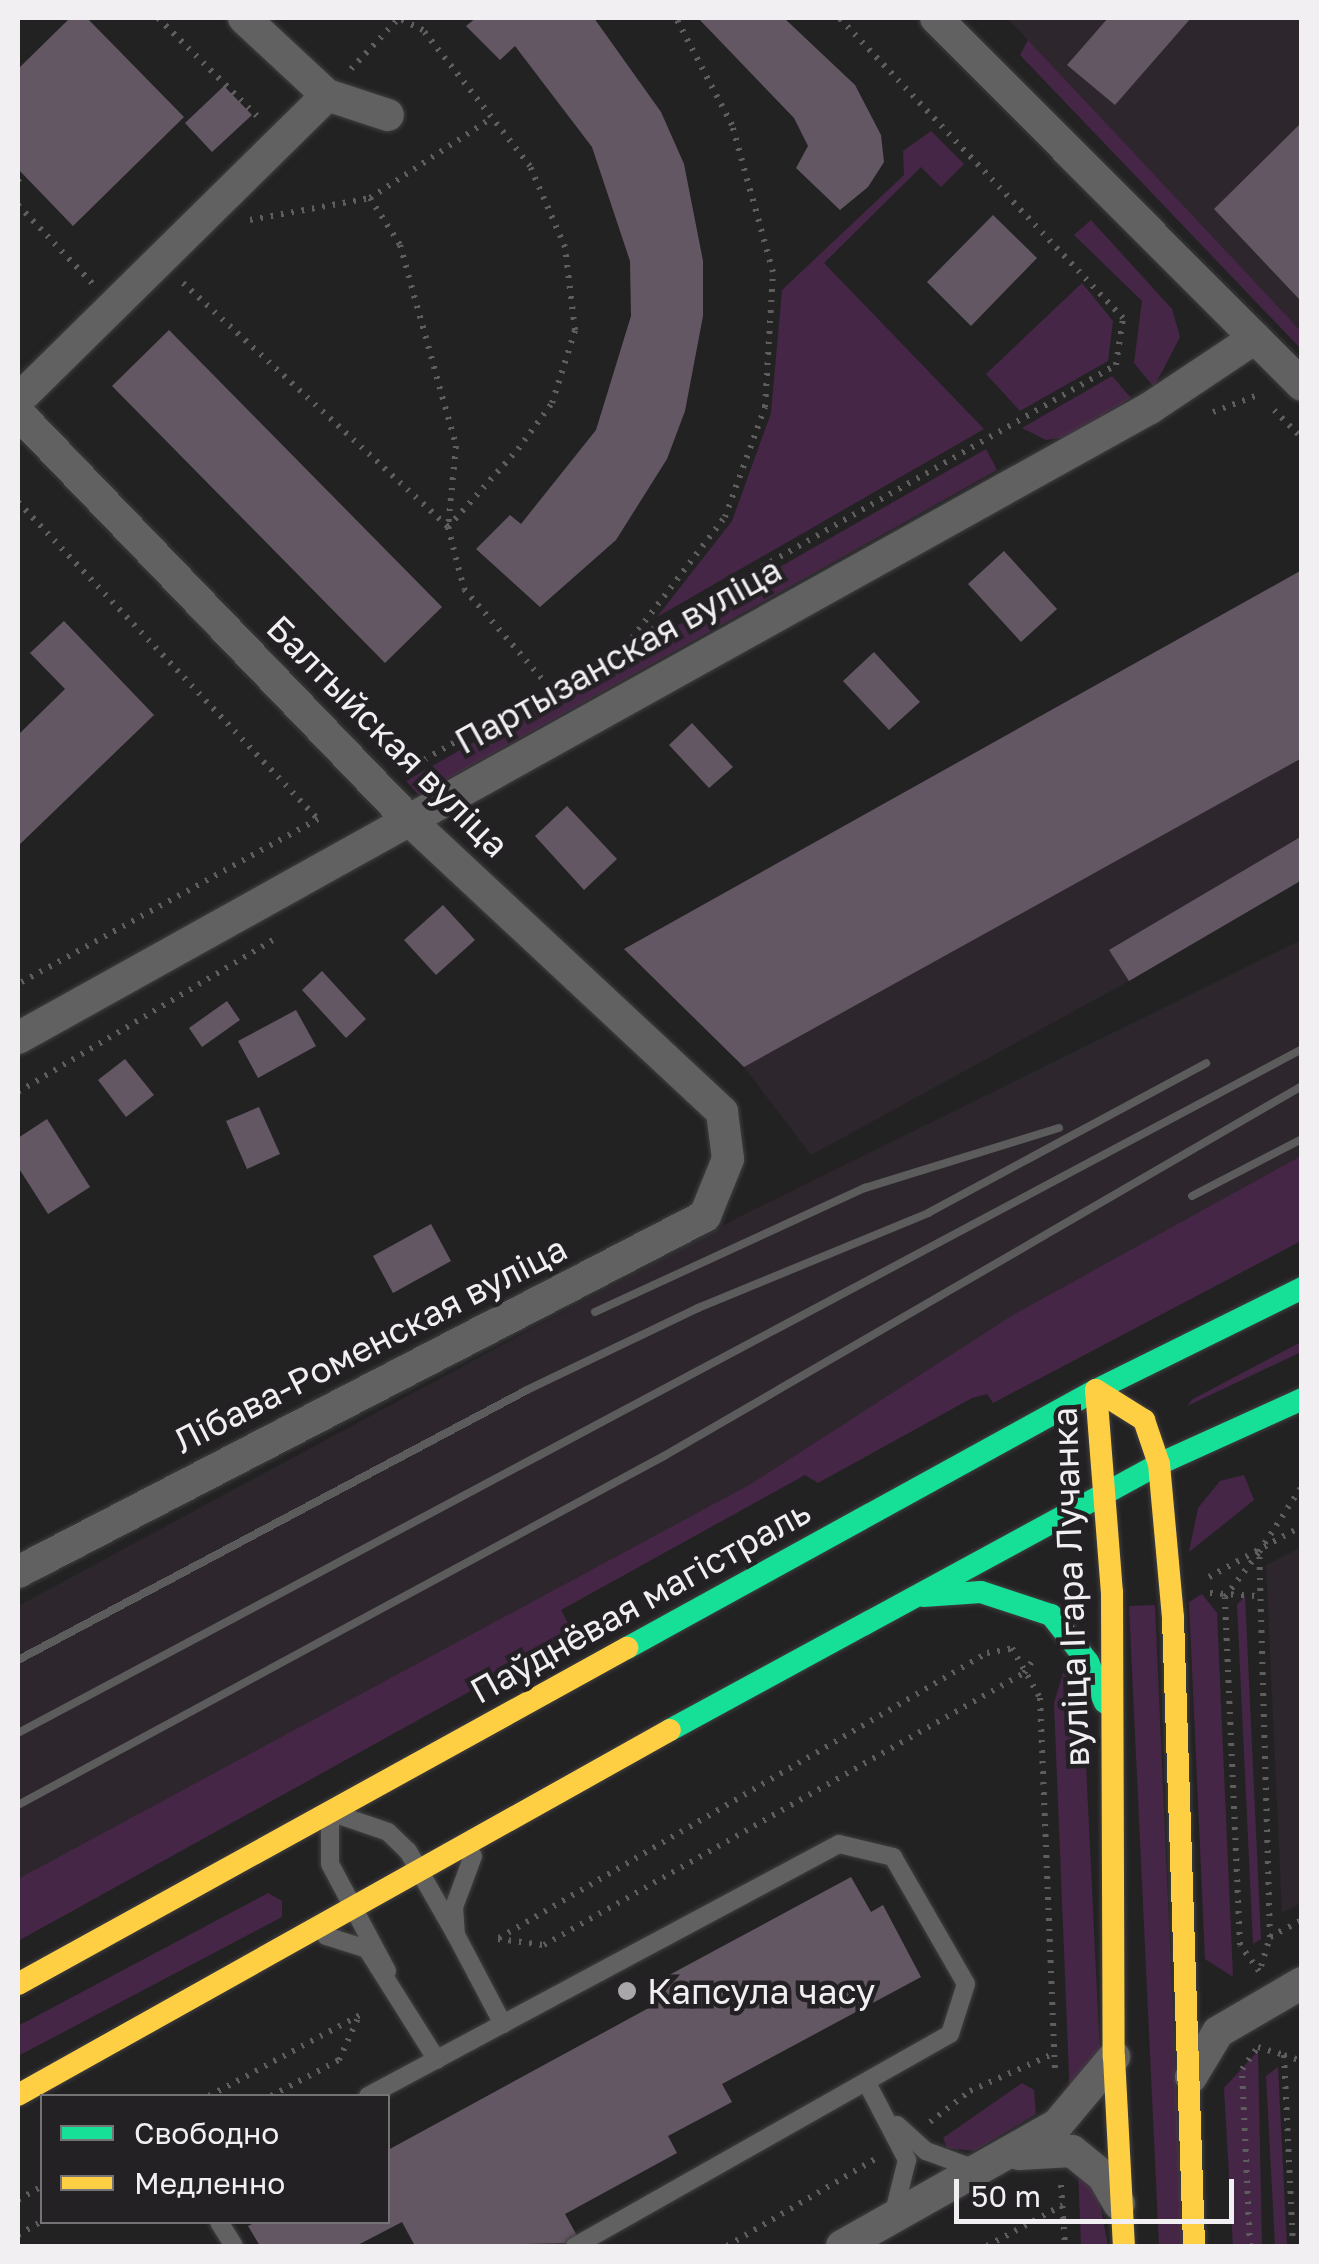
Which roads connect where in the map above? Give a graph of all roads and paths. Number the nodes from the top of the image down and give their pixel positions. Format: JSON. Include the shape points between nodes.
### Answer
{"nodes":[{"id":1,"x":158,"y":18,"type":"edge"},
{"id":2,"x":244,"y":18,"type":"edge"},
{"id":3,"x":398,"y":18,"type":"edge"},
{"id":4,"x":676,"y":18,"type":"edge"},
{"id":5,"x":838,"y":18,"type":"edge"},
{"id":6,"x":936,"y":18,"type":"edge"},
{"id":7,"x":327,"y":96,"type":"junction"},
{"id":8,"x":388,"y":116,"type":"dead end"},
{"id":9,"x":492,"y":118,"type":"junction"},
{"id":10,"x":263,"y":132,"type":"junction"},
{"id":11,"x":370,"y":198,"type":"junction"},
{"id":12,"x":18,"y":205,"type":"edge"},
{"id":13,"x":240,"y":222,"type":"dead end"},
{"id":14,"x":110,"y":272,"type":"dead end"},
{"id":15,"x":174,"y":284,"type":"dead end"},
{"id":16,"x":1255,"y":338,"type":"junction"},
{"id":17,"x":1302,"y":385,"type":"edge"},
{"id":18,"x":18,"y":400,"type":"edge"},
{"id":19,"x":18,"y":414,"type":"edge"},
{"id":20,"x":18,"y":502,"type":"edge"},
{"id":21,"x":448,"y":528,"type":"junction"},
{"id":22,"x":628,"y":644,"type":"junction"},
{"id":23,"x":550,"y":688,"type":"junction"},
{"id":24,"x":389,"y":757,"type":"dead end"},
{"id":25,"x":406,"y":818,"type":"junction"},
{"id":26,"x":18,"y":984,"type":"edge"},
{"id":27,"x":18,"y":1038,"type":"edge"},
{"id":28,"x":728,"y":1158,"type":"joint"},
{"id":29,"x":1302,"y":1288,"type":"edge"},
{"id":30,"x":1096,"y":1390,"type":"junction"},
{"id":31,"x":1302,"y":1400,"type":"edge"},
{"id":32,"x":1158,"y":1464,"type":"junction"},
{"id":33,"x":1302,"y":1486,"type":"edge"},
{"id":34,"x":1098,"y":1495,"type":"junction"},
{"id":35,"x":1302,"y":1526,"type":"edge"},
{"id":36,"x":1259,"y":1552,"type":"junction"},
{"id":37,"x":18,"y":1572,"type":"edge"},
{"id":38,"x":1256,"y":1596,"type":"junction"},
{"id":39,"x":1225,"y":1598,"type":"junction"},
{"id":40,"x":896,"y":1604,"type":"junction"},
{"id":41,"x":1040,"y":1649,"type":"dead end"},
{"id":42,"x":1024,"y":1673,"type":"junction"},
{"id":43,"x":1110,"y":1716,"type":"junction"},
{"id":44,"x":330,"y":1812,"type":"junction"},
{"id":45,"x":511,"y":1817,"type":"junction"},
{"id":46,"x":418,"y":1870,"type":"junction"},
{"id":47,"x":350,"y":1908,"type":"junction"},
{"id":48,"x":1302,"y":1920,"type":"edge"},
{"id":49,"x":456,"y":1935,"type":"junction"},
{"id":50,"x":1270,"y":1937,"type":"junction"},
{"id":51,"x":277,"y":1949,"type":"junction"},
{"id":52,"x":1180,"y":1954,"type":"junction"},
{"id":53,"x":387,"y":1972,"type":"junction"},
{"id":54,"x":1302,"y":1983,"type":"edge"},
{"id":55,"x":18,"y":1984,"type":"edge"},
{"id":56,"x":1250,"y":2012,"type":"junction"},
{"id":57,"x":503,"y":2024,"type":"junction"},
{"id":58,"x":1284,"y":2055,"type":"junction"},
{"id":59,"x":1114,"y":2058,"type":"junction"},
{"id":60,"x":437,"y":2060,"type":"junction"},
{"id":61,"x":1302,"y":2061,"type":"edge"},
{"id":62,"x":1056,"y":2084,"type":"dead end"},
{"id":63,"x":868,"y":2085,"type":"junction"},
{"id":64,"x":1188,"y":2091,"type":"junction"},
{"id":65,"x":213,"y":2094,"type":"edge"},
{"id":66,"x":275,"y":2094,"type":"edge"},
{"id":67,"x":372,"y":2094,"type":"edge"},
{"id":68,"x":18,"y":2095,"type":"edge"},
{"id":69,"x":886,"y":2114,"type":"junction"},
{"id":70,"x":995,"y":2164,"type":"junction"},
{"id":71,"x":1060,"y":2169,"type":"dead end"},
{"id":72,"x":40,"y":2187,"type":"edge"},
{"id":73,"x":18,"y":2200,"type":"edge"},
{"id":74,"x":1063,"y":2206,"type":"junction"},
{"id":75,"x":1121,"y":2206,"type":"junction"},
{"id":76,"x":40,"y":2222,"type":"edge"},
{"id":77,"x":220,"y":2224,"type":"edge"},
{"id":78,"x":886,"y":2224,"type":"junction"},
{"id":79,"x":18,"y":2235,"type":"edge"},
{"id":80,"x":596,"y":2242,"type":"edge"},
{"id":81,"x":234,"y":2246,"type":"edge"},
{"id":82,"x":575,"y":2246,"type":"edge"},
{"id":83,"x":842,"y":2246,"type":"edge"},
{"id":84,"x":987,"y":2246,"type":"edge"},
{"id":85,"x":1065,"y":2246,"type":"edge"},
{"id":86,"x":1124,"y":2246,"type":"edge"},
{"id":87,"x":1194,"y":2246,"type":"edge"},
{"id":88,"x":1250,"y":2246,"type":"edge"},
{"id":89,"x":1294,"y":2246,"type":"edge"}],
"edges":[{"from":1,"to":10,"type":"path"},
{"from":2,"to":7,"type":"street"},
{"from":3,"to":7,"type":"path"},
{"from":3,"to":9,"type":"path","via":[[423,30]]},
{"from":4,"to":22,"type":"path","via":[[732,126],[773,272],[765,407],[726,517]]},
{"from":5,"to":22,"type":"path","via":[[1123,318],[1116,366]]},
{"from":6,"to":16,"type":"street"},
{"from":7,"to":8,"type":"street"},
{"from":7,"to":10,"type":"street"},
{"from":9,"to":11,"type":"path"},
{"from":9,"to":21,"type":"path","via":[[530,166],[564,247],[575,330],[552,403]]},
{"from":10,"to":18,"type":"street"},
{"from":11,"to":13,"type":"path"},
{"from":11,"to":21,"type":"path","via":[[400,245],[456,446]]},
{"from":12,"to":14,"type":"path","via":[[96,286]]},
{"from":15,"to":21,"type":"path","via":[[188,282]]},
{"from":16,"to":17,"type":"street"},
{"from":16,"to":25,"type":"street","name":"Партызанская вуліца","via":[[1150,408]]},
{"from":19,"to":25,"type":"street","name":"Балтыйская вуліца"},
{"from":20,"to":26,"type":"path","via":[[318,819]]},
{"from":21,"to":23,"type":"path","via":[[464,589]]},
{"from":22,"to":23,"type":"path"},
{"from":23,"to":24,"type":"path","via":[[402,772]]},
{"from":25,"to":27,"type":"street","name":"Партызанская вуліца"},
{"from":25,"to":28,"type":"street","name":"Балтыйская вуліца","via":[[722,1112]]},
{"from":28,"to":37,"type":"street","name":"Лібава-Роменская вуліца","via":[[705,1216]]},
{"from":29,"to":30,"type":"main road","name":"Паўднёвая магістраль"},
{"from":30,"to":32,"type":"main road","name":"вуліца Ігара Лучанка","via":[[1144,1420]]},
{"from":30,"to":34,"type":"main road","name":"вуліца Ігара Лучанка"},
{"from":30,"to":44,"type":"main road","name":"Паўднёвая магістраль"},
{"from":31,"to":32,"type":"main road"},
{"from":32,"to":34,"type":"main road"},
{"from":32,"to":52,"type":"main road","name":"вуліца Ігара Лучанка","via":[[1173,1618]]},
{"from":33,"to":36,"type":"path"},
{"from":34,"to":40,"type":"main road"},
{"from":34,"to":43,"type":"main road","name":"вуліца Ігара Лучанка","via":[[1112,1592]]},
{"from":35,"to":36,"type":"path"},
{"from":36,"to":38,"type":"path"},
{"from":36,"to":39,"type":"path"},
{"from":36,"to":39,"type":"path","via":[[1190,1586]]},
{"from":38,"to":39,"type":"path"},
{"from":38,"to":50,"type":"path"},
{"from":39,"to":50,"type":"path","via":[[1240,1945],[1259,1972]]},
{"from":40,"to":43,"type":"main road","via":[[964,1590],[1051,1615],[1088,1662]]},
{"from":40,"to":45,"type":"main road"},
{"from":41,"to":42,"type":"path"},
{"from":42,"to":42,"type":"path","via":[[1012,1648],[988,1654],[498,1939],[544,1945]]},
{"from":42,"to":62,"type":"path","via":[[1040,1698]]},
{"from":43,"to":59,"type":"main road","name":"вуліца Ігара Лучанка"},
{"from":44,"to":46,"type":"lane","via":[[388,1832]]},
{"from":44,"to":47,"type":"lane","via":[[330,1864]]},
{"from":44,"to":55,"type":"main road","name":"Паўднёвая магістраль"},
{"from":45,"to":46,"type":"main road"},
{"from":45,"to":49,"type":"lane","via":[[462,1873]]},
{"from":46,"to":47,"type":"main road"},
{"from":46,"to":49,"type":"lane"},
{"from":47,"to":51,"type":"main road"},
{"from":47,"to":53,"type":"lane"},
{"from":48,"to":50,"type":"path"},
{"from":49,"to":57,"type":"lane"},
{"from":51,"to":53,"type":"lane","via":[[335,1934],[367,1949]]},
{"from":51,"to":68,"type":"main road"},
{"from":52,"to":56,"type":"street","via":[[1206,2004]]},
{"from":52,"to":64,"type":"main road","name":"вуліца Ігара Лучанка"},
{"from":53,"to":60,"type":"lane"},
{"from":54,"to":56,"type":"street"},
{"from":56,"to":64,"type":"street","via":[[1208,2041]]},
{"from":57,"to":60,"type":"lane"},
{"from":57,"to":63,"type":"lane","via":[[840,1844],[893,1857],[966,1984],[950,2034]]},
{"from":58,"to":61,"type":"path"},
{"from":58,"to":88,"type":"path","via":[[1258,2047],[1242,2070]]},
{"from":58,"to":89,"type":"path"},
{"from":59,"to":70,"type":"street","via":[[1086,2098]]},
{"from":59,"to":75,"type":"main road","name":"вуліца Ігара Лучанка"},
{"from":60,"to":67,"type":"lane"},
{"from":63,"to":69,"type":"lane"},
{"from":63,"to":80,"type":"lane"},
{"from":64,"to":87,"type":"main road","name":"вуліца Ігара Лучанка"},
{"from":65,"to":66,"type":"path","via":[[360,2015],[338,2060]]},
{"from":69,"to":70,"type":"lane","via":[[926,2150]]},
{"from":69,"to":78,"type":"lane","via":[[908,2176]]},
{"from":70,"to":75,"type":"street","via":[[1072,2152],[1103,2176]]},
{"from":70,"to":78,"type":"street"},
{"from":71,"to":74,"type":"path"},
{"from":72,"to":73,"type":"path"},
{"from":74,"to":84,"type":"path"},
{"from":74,"to":85,"type":"path"},
{"from":75,"to":86,"type":"main road","name":"вуліца Ігара Лучанка"},
{"from":76,"to":79,"type":"path"},
{"from":77,"to":81,"type":"lane"},
{"from":78,"to":83,"type":"street"},
{"from":80,"to":82,"type":"lane"}]}
